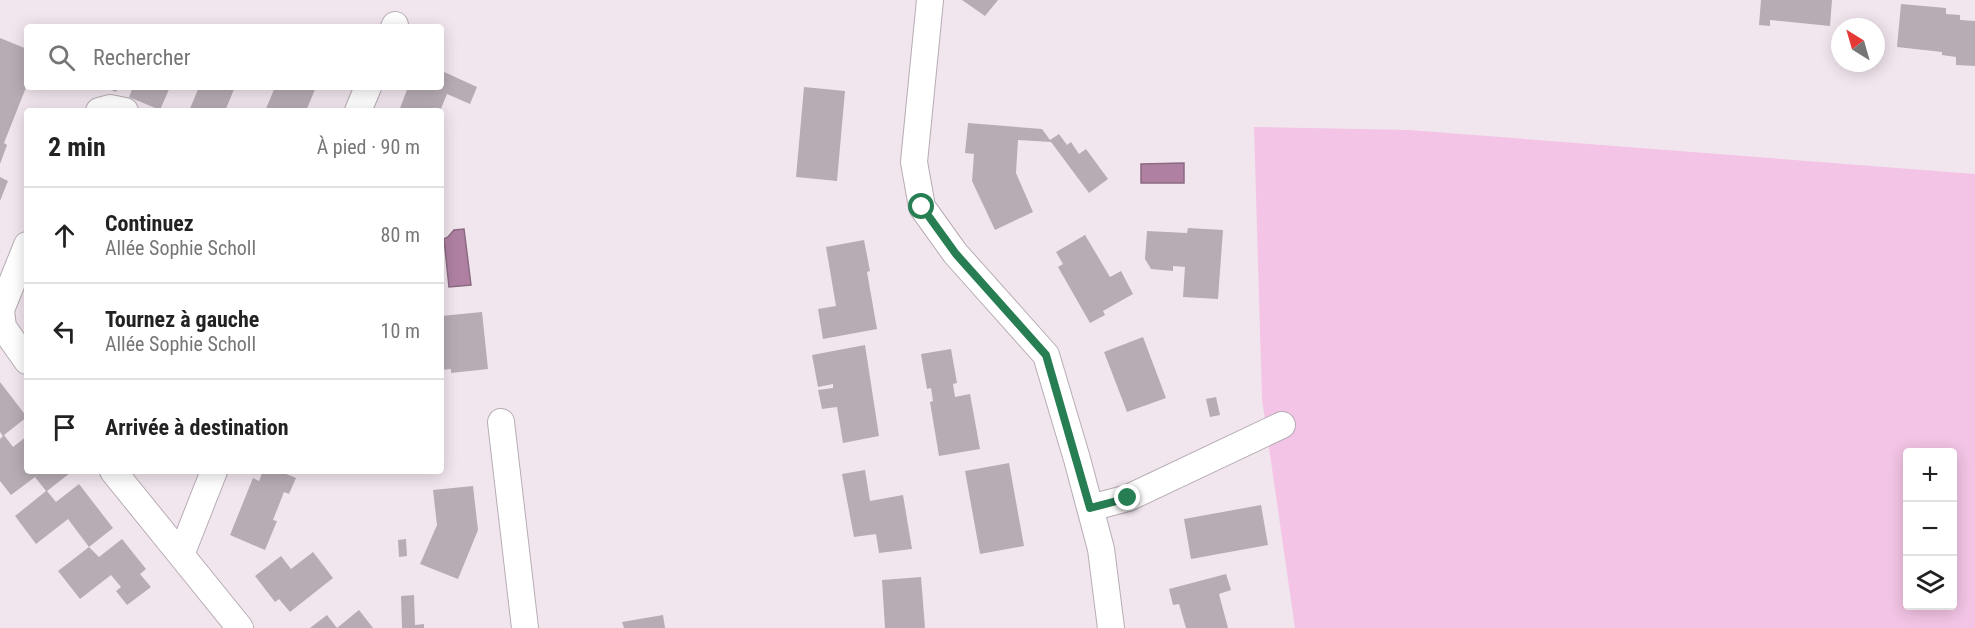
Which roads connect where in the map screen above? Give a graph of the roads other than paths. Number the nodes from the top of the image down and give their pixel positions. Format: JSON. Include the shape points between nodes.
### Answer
{"nodes":[{"id":1,"x":930,"y":0,"type":"edge"},
{"id":2,"x":367,"y":90,"type":"edge"},
{"id":3,"x":359,"y":108,"type":"edge"},
{"id":4,"x":24,"y":252,"type":"edge"},
{"id":5,"x":24,"y":357,"type":"edge"},
{"id":6,"x":501,"y":422,"type":"dead end"},
{"id":7,"x":1281,"y":425,"type":"dead end"},
{"id":8,"x":116,"y":474,"type":"edge"},
{"id":9,"x":213,"y":474,"type":"edge"},
{"id":10,"x":1090,"y":508,"type":"junction"},
{"id":11,"x":181,"y":555,"type":"junction"},
{"id":12,"x":240,"y":628,"type":"edge"},
{"id":13,"x":525,"y":628,"type":"edge"},
{"id":14,"x":1111,"y":628,"type":"edge"}],
"edges":[{"from":1,"to":10,"type":"street","via":[[914,162],[922,207],[956,254],[1046,355]]},
{"from":2,"to":3,"type":"street"},
{"from":4,"to":5,"type":"street","via":[[1,310],[3,327]]},
{"from":6,"to":13,"type":"street"},
{"from":7,"to":10,"type":"street","via":[[1128,498]]},
{"from":8,"to":11,"type":"street"},
{"from":9,"to":11,"type":"street"},
{"from":10,"to":14,"type":"street","via":[[1101,549]]},
{"from":11,"to":12,"type":"street"}]}
